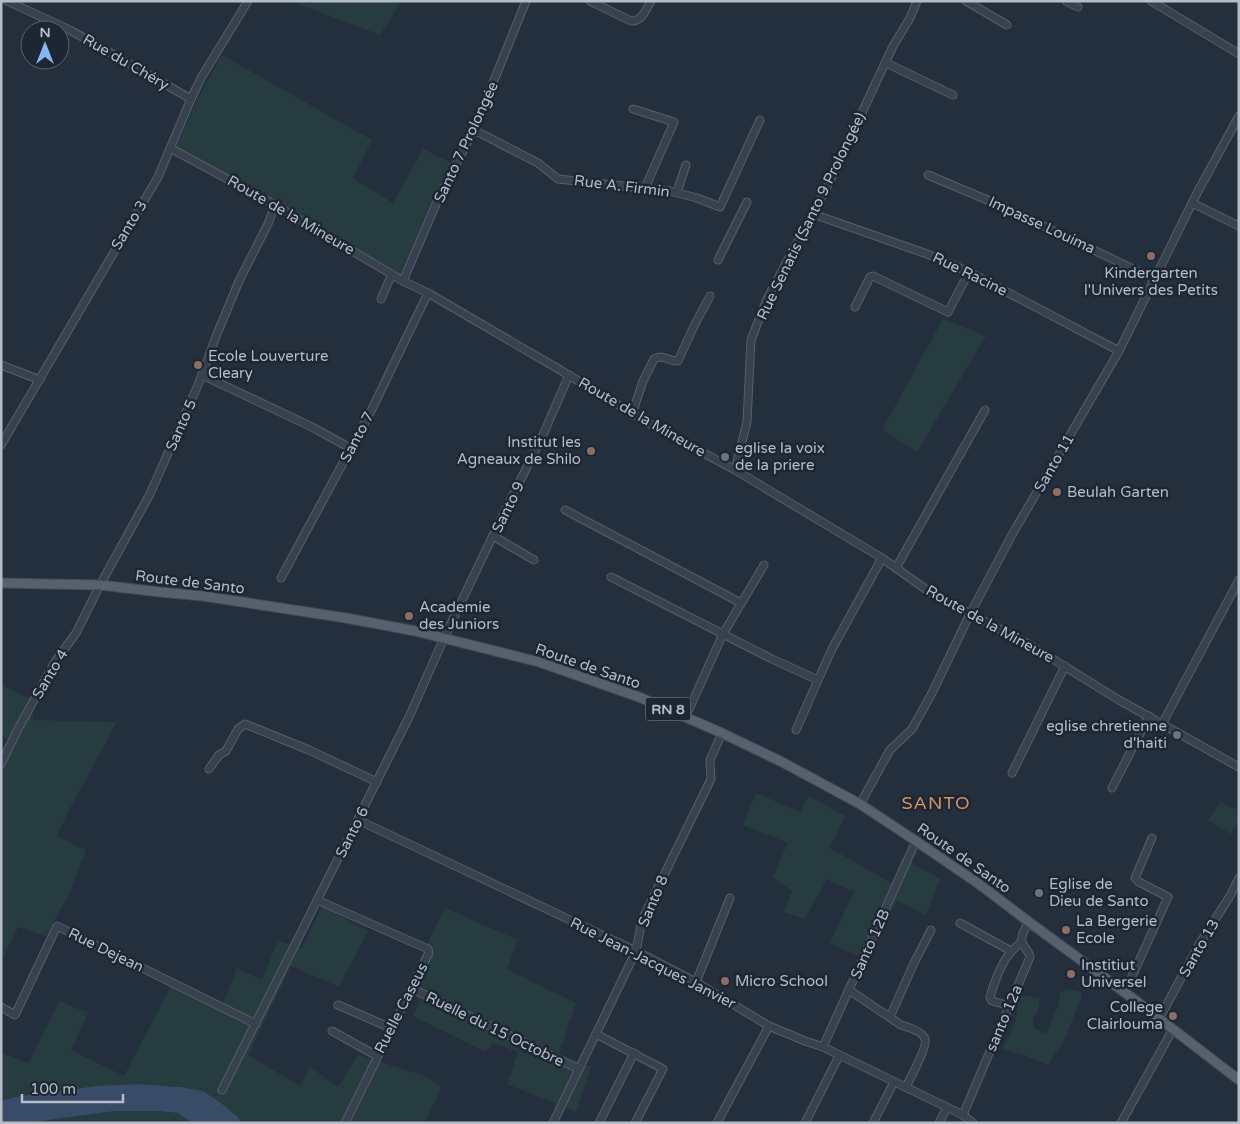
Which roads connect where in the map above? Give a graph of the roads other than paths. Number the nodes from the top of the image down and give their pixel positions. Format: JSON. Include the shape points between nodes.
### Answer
{"nodes":[{"id":1,"x":7,"y":1,"type":"edge"},
{"id":2,"x":248,"y":1,"type":"edge"},
{"id":3,"x":526,"y":1,"type":"edge"},
{"id":4,"x":590,"y":1,"type":"edge"},
{"id":5,"x":650,"y":1,"type":"edge"},
{"id":6,"x":916,"y":1,"type":"edge"},
{"id":7,"x":966,"y":1,"type":"edge"},
{"id":8,"x":1066,"y":1,"type":"edge"},
{"id":9,"x":1152,"y":1,"type":"edge"},
{"id":10,"x":1078,"y":7,"type":"dead end"},
{"id":11,"x":1007,"y":24,"type":"dead end"},
{"id":12,"x":1239,"y":54,"type":"edge"},
{"id":13,"x":886,"y":63,"type":"junction"},
{"id":14,"x":952,"y":95,"type":"dead end"},
{"id":15,"x":191,"y":99,"type":"junction"},
{"id":16,"x":633,"y":109,"type":"dead end"},
{"id":17,"x":1239,"y":116,"type":"edge"},
{"id":18,"x":760,"y":120,"type":"dead end"},
{"id":19,"x":474,"y":130,"type":"junction"},
{"id":20,"x":170,"y":148,"type":"junction"},
{"id":21,"x":686,"y":165,"type":"dead end"},
{"id":22,"x":928,"y":175,"type":"dead end"},
{"id":23,"x":645,"y":188,"type":"junction"},
{"id":24,"x":676,"y":192,"type":"junction"},
{"id":25,"x":747,"y":202,"type":"dead end"},
{"id":26,"x":1192,"y":203,"type":"junction"},
{"id":27,"x":275,"y":205,"type":"junction"},
{"id":28,"x":813,"y":214,"type":"junction"},
{"id":29,"x":1239,"y":226,"type":"edge"},
{"id":30,"x":718,"y":260,"type":"dead end"},
{"id":31,"x":969,"y":272,"type":"junction"},
{"id":32,"x":392,"y":274,"type":"junction"},
{"id":33,"x":1154,"y":279,"type":"junction"},
{"id":34,"x":404,"y":281,"type":"junction"},
{"id":35,"x":428,"y":293,"type":"junction"},
{"id":36,"x":710,"y":296,"type":"dead end"},
{"id":37,"x":381,"y":299,"type":"dead end"},
{"id":38,"x":855,"y":307,"type":"dead end"},
{"id":39,"x":1119,"y":351,"type":"junction"},
{"id":40,"x":1,"y":365,"type":"edge"},
{"id":41,"x":202,"y":375,"type":"junction"},
{"id":42,"x":569,"y":375,"type":"junction"},
{"id":43,"x":40,"y":380,"type":"junction"},
{"id":44,"x":985,"y":410,"type":"dead end"},
{"id":45,"x":632,"y":414,"type":"junction"},
{"id":46,"x":1,"y":445,"type":"edge"},
{"id":47,"x":352,"y":449,"type":"junction"},
{"id":48,"x":736,"y":470,"type":"junction"},
{"id":49,"x":565,"y":510,"type":"dead end"},
{"id":50,"x":493,"y":536,"type":"junction"},
{"id":51,"x":882,"y":558,"type":"junction"},
{"id":52,"x":534,"y":560,"type":"dead end"},
{"id":53,"x":764,"y":565,"type":"dead end"},
{"id":54,"x":896,"y":568,"type":"junction"},
{"id":55,"x":612,"y":577,"type":"dead end"},
{"id":56,"x":281,"y":578,"type":"dead end"},
{"id":57,"x":1239,"y":580,"type":"edge"},
{"id":58,"x":1,"y":584,"type":"edge"},
{"id":59,"x":100,"y":585,"type":"junction"},
{"id":60,"x":741,"y":603,"type":"junction"},
{"id":61,"x":971,"y":612,"type":"junction"},
{"id":62,"x":723,"y":634,"type":"junction"},
{"id":63,"x":444,"y":638,"type":"junction"},
{"id":64,"x":1065,"y":666,"type":"junction"},
{"id":65,"x":818,"y":680,"type":"junction"},
{"id":66,"x":686,"y":716,"type":"junction"},
{"id":67,"x":1149,"y":716,"type":"junction"},
{"id":68,"x":1162,"y":724,"type":"junction"},
{"id":69,"x":796,"y":730,"type":"dead end"},
{"id":70,"x":722,"y":733,"type":"junction"},
{"id":71,"x":1,"y":764,"type":"edge"},
{"id":72,"x":1239,"y":768,"type":"edge"},
{"id":73,"x":209,"y":769,"type":"dead end"},
{"id":74,"x":1012,"y":773,"type":"dead end"},
{"id":75,"x":377,"y":782,"type":"junction"},
{"id":76,"x":1112,"y":788,"type":"dead end"},
{"id":77,"x":860,"y":804,"type":"junction"},
{"id":78,"x":358,"y":820,"type":"junction"},
{"id":79,"x":1152,"y":838,"type":"dead end"},
{"id":80,"x":916,"y":841,"type":"junction"},
{"id":81,"x":1239,"y":878,"type":"edge"},
{"id":82,"x":730,"y":898,"type":"dead end"},
{"id":83,"x":317,"y":900,"type":"junction"},
{"id":84,"x":1029,"y":922,"type":"junction"},
{"id":85,"x":960,"y":923,"type":"dead end"},
{"id":86,"x":931,"y":930,"type":"dead end"},
{"id":87,"x":1022,"y":942,"type":"junction"},
{"id":88,"x":636,"y":951,"type":"junction"},
{"id":89,"x":1011,"y":951,"type":"junction"},
{"id":90,"x":696,"y":982,"type":"junction"},
{"id":91,"x":411,"y":988,"type":"junction"},
{"id":92,"x":849,"y":990,"type":"junction"},
{"id":93,"x":1125,"y":992,"type":"junction"},
{"id":94,"x":338,"y":1005,"type":"dead end"},
{"id":95,"x":1010,"y":1006,"type":"junction"},
{"id":96,"x":1,"y":1007,"type":"edge"},
{"id":97,"x":890,"y":1017,"type":"junction"},
{"id":98,"x":1159,"y":1019,"type":"junction"},
{"id":99,"x":256,"y":1024,"type":"junction"},
{"id":100,"x":769,"y":1026,"type":"junction"},
{"id":101,"x":391,"y":1028,"type":"junction"},
{"id":102,"x":1173,"y":1029,"type":"junction"},
{"id":103,"x":332,"y":1031,"type":"dead end"},
{"id":104,"x":596,"y":1034,"type":"junction"},
{"id":105,"x":823,"y":1047,"type":"junction"},
{"id":106,"x":634,"y":1053,"type":"junction"},
{"id":107,"x":377,"y":1056,"type":"junction"},
{"id":108,"x":839,"y":1056,"type":"junction"},
{"id":109,"x":579,"y":1070,"type":"junction"},
{"id":110,"x":1239,"y":1080,"type":"edge"},
{"id":111,"x":894,"y":1082,"type":"junction"},
{"id":112,"x":906,"y":1087,"type":"junction"},
{"id":113,"x":222,"y":1090,"type":"dead end"},
{"id":114,"x":947,"y":1107,"type":"junction"},
{"id":115,"x":963,"y":1115,"type":"junction"},
{"id":116,"x":345,"y":1123,"type":"edge"},
{"id":117,"x":553,"y":1123,"type":"edge"},
{"id":118,"x":599,"y":1123,"type":"edge"},
{"id":119,"x":635,"y":1123,"type":"edge"},
{"id":120,"x":717,"y":1123,"type":"edge"},
{"id":121,"x":805,"y":1123,"type":"edge"},
{"id":122,"x":873,"y":1123,"type":"edge"},
{"id":123,"x":939,"y":1123,"type":"edge"},
{"id":124,"x":973,"y":1123,"type":"edge"},
{"id":125,"x":1121,"y":1123,"type":"edge"}],
"edges":[{"from":1,"to":15,"type":"street","name":"Rue du Chéry","via":[[70,30]]},
{"from":2,"to":15,"type":"street","name":"Santo 3"},
{"from":3,"to":19,"type":"street","name":"Santo 7 Prolongée"},
{"from":4,"to":5,"type":"street","via":[[636,21]]},
{"from":6,"to":13,"type":"street","name":"Rue Senatis (Santo 9 Prolongée)"},
{"from":7,"to":11,"type":"street"},
{"from":8,"to":10,"type":"street"},
{"from":9,"to":12,"type":"street"},
{"from":13,"to":14,"type":"street"},
{"from":13,"to":28,"type":"street","name":"Rue Senatis (Santo 9 Prolongée)"},
{"from":15,"to":20,"type":"street","name":"Santo 3"},
{"from":16,"to":23,"type":"street","via":[[674,122]]},
{"from":17,"to":26,"type":"street","name":"Santo 11"},
{"from":18,"to":24,"type":"street","name":"Rue A. Firmin","via":[[720,207]]},
{"from":19,"to":23,"type":"street","name":"Rue A. Firmin","via":[[538,163],[558,179]]},
{"from":19,"to":34,"type":"street","name":"Santo 7 Prolongée","via":[[440,196]]},
{"from":20,"to":27,"type":"street","name":"Route de la Mineure"},
{"from":20,"to":43,"type":"street","name":"Santo 3","via":[[141,207]]},
{"from":21,"to":24,"type":"street"},
{"from":22,"to":33,"type":"street","name":"Impasse Louima","via":[[1004,207]]},
{"from":23,"to":24,"type":"street","name":"Rue A. Firmin"},
{"from":25,"to":30,"type":"street"},
{"from":26,"to":29,"type":"street"},
{"from":26,"to":33,"type":"street","name":"Santo 11"},
{"from":27,"to":32,"type":"street","name":"Route de la Mineure"},
{"from":27,"to":41,"type":"street","name":"Santo 5","via":[[239,281]]},
{"from":28,"to":31,"type":"street","name":"Rue Racine"},
{"from":28,"to":48,"type":"street","name":"Rue Senatis (Santo 9 Prolongée)","via":[[767,299],[751,340],[747,422]]},
{"from":31,"to":38,"type":"street","via":[[948,312],[873,276]]},
{"from":31,"to":39,"type":"street","name":"Rue Racine"},
{"from":32,"to":34,"type":"street","name":"Route de la Mineure"},
{"from":32,"to":37,"type":"street"},
{"from":33,"to":39,"type":"street","name":"Santo 11"},
{"from":34,"to":35,"type":"street","name":"Route de la Mineure"},
{"from":35,"to":42,"type":"street","name":"Route de la Mineure"},
{"from":35,"to":47,"type":"street","name":"Santo 7"},
{"from":36,"to":45,"type":"street","via":[[678,361],[662,356],[654,358]]},
{"from":39,"to":61,"type":"street","name":"Santo 11"},
{"from":40,"to":43,"type":"street"},
{"from":41,"to":47,"type":"street"},
{"from":41,"to":59,"type":"street","name":"Santo 5","via":[[150,494]]},
{"from":42,"to":45,"type":"street","name":"Route de la Mineure"},
{"from":42,"to":50,"type":"street","name":"Santo 9"},
{"from":43,"to":46,"type":"street","name":"Santo 3"},
{"from":44,"to":54,"type":"street"},
{"from":45,"to":48,"type":"street","name":"Route de la Mineure"},
{"from":47,"to":56,"type":"street","name":"Santo 7"},
{"from":48,"to":51,"type":"street","name":"Route de la Mineure"},
{"from":49,"to":60,"type":"street"},
{"from":50,"to":52,"type":"street"},
{"from":50,"to":63,"type":"street","name":"Santo 9"},
{"from":51,"to":54,"type":"street","name":"Route de la Mineure"},
{"from":51,"to":65,"type":"street"},
{"from":53,"to":60,"type":"street"},
{"from":54,"to":61,"type":"street","name":"Route de la Mineure","via":[[931,592]]},
{"from":55,"to":62,"type":"street"},
{"from":57,"to":68,"type":"street"},
{"from":58,"to":59,"type":"main road","name":"Route de Santo","number":"RN 8"},
{"from":59,"to":63,"type":"main road","name":"Route de Santo","number":"RN 8","via":[[257,604]]},
{"from":59,"to":71,"type":"street","name":"Santo 4"},
{"from":60,"to":62,"type":"street"},
{"from":61,"to":64,"type":"street","name":"Route de la Mineure"},
{"from":61,"to":77,"type":"street","name":"Santo 11","via":[[912,729],[890,750]]},
{"from":62,"to":65,"type":"street"},
{"from":62,"to":66,"type":"street"},
{"from":63,"to":66,"type":"main road","name":"Route de Santo","number":"RN 8","via":[[564,670]]},
{"from":63,"to":75,"type":"street","name":"Santo 6"},
{"from":64,"to":67,"type":"street","name":"Route de la Mineure"},
{"from":64,"to":74,"type":"street"},
{"from":65,"to":69,"type":"street"},
{"from":66,"to":70,"type":"main road","name":"Route de Santo","number":"RN 8"},
{"from":67,"to":68,"type":"street","name":"Route de la Mineure"},
{"from":67,"to":76,"type":"street"},
{"from":68,"to":72,"type":"street","name":"Route de la Mineure"},
{"from":70,"to":77,"type":"main road","name":"Route de Santo","number":"RN 8"},
{"from":70,"to":88,"type":"street","name":"Santo 8","via":[[710,760],[711,779],[642,920]]},
{"from":73,"to":75,"type":"street","via":[[245,724]]},
{"from":75,"to":78,"type":"street","name":"Santo 6"},
{"from":77,"to":80,"type":"main road","name":"Route de Santo","number":"RN 8"},
{"from":78,"to":83,"type":"street","name":"Santo 6"},
{"from":78,"to":88,"type":"street","name":"Rue Jean-Jacques Janvier"},
{"from":79,"to":93,"type":"street","via":[[1135,878],[1168,897]]},
{"from":80,"to":84,"type":"main road","name":"Route de Santo","number":"RN 8"},
{"from":80,"to":92,"type":"street","name":"Santo 12B"},
{"from":81,"to":98,"type":"street","name":"Santo 13"},
{"from":82,"to":90,"type":"street"},
{"from":83,"to":91,"type":"street","name":"Ruelle Caseus","via":[[428,949],[429,953]]},
{"from":83,"to":99,"type":"street","name":"Santo 6"},
{"from":84,"to":87,"type":"street"},
{"from":84,"to":93,"type":"main road","name":"Route de Santo","number":"RN 8"},
{"from":85,"to":89,"type":"street"},
{"from":86,"to":97,"type":"street"},
{"from":87,"to":89,"type":"street"},
{"from":87,"to":95,"type":"street","name":"santo 12a","via":[[1030,957]]},
{"from":88,"to":90,"type":"street","name":"Rue Jean-Jacques Janvier"},
{"from":88,"to":104,"type":"street","name":"Santo 8"},
{"from":89,"to":95,"type":"street","via":[[990,997],[992,1001]]},
{"from":90,"to":100,"type":"street","name":"Rue Jean-Jacques Janvier"},
{"from":91,"to":101,"type":"street","name":"Ruelle Caseus"},
{"from":91,"to":109,"type":"street","name":"Ruelle du 15 Octobre"},
{"from":92,"to":97,"type":"street"},
{"from":92,"to":105,"type":"street","name":"Santo 12B"},
{"from":93,"to":98,"type":"main road","name":"Route de Santo","number":"RN 8"},
{"from":94,"to":101,"type":"street"},
{"from":95,"to":115,"type":"street","name":"santo 12a"},
{"from":96,"to":99,"type":"street","name":"Rue Dejean","via":[[15,1015],[57,926]]},
{"from":97,"to":112,"type":"street","via":[[925,1038],[926,1043]]},
{"from":98,"to":102,"type":"main road","name":"Route de Santo","number":"RN 8"},
{"from":99,"to":113,"type":"street","name":"Santo 6"},
{"from":100,"to":105,"type":"street","name":"Rue Jean-Jacques Janvier"},
{"from":100,"to":120,"type":"street"},
{"from":101,"to":107,"type":"street","name":"Ruelle Caseus"},
{"from":102,"to":110,"type":"main road","name":"Route de Santo","number":"RN 8"},
{"from":102,"to":125,"type":"street"},
{"from":103,"to":107,"type":"street"},
{"from":104,"to":106,"type":"street"},
{"from":104,"to":109,"type":"street","name":"Santo 8"},
{"from":105,"to":108,"type":"street","name":"Rue Jean-Jacques Janvier"},
{"from":106,"to":118,"type":"street"},
{"from":106,"to":119,"type":"street","via":[[664,1069]]},
{"from":107,"to":116,"type":"street","name":"Ruelle Caseus"},
{"from":108,"to":111,"type":"street","name":"Rue Jean-Jacques Janvier"},
{"from":108,"to":121,"type":"street"},
{"from":109,"to":117,"type":"street","name":"Santo 8"},
{"from":111,"to":112,"type":"street","name":"Rue Jean-Jacques Janvier"},
{"from":111,"to":122,"type":"street"},
{"from":112,"to":114,"type":"street","name":"Rue Jean-Jacques Janvier"},
{"from":114,"to":115,"type":"street","name":"Rue Jean-Jacques Janvier"},
{"from":114,"to":123,"type":"street"},
{"from":115,"to":124,"type":"street","name":"Rue Jean-Jacques Janvier"}]}
